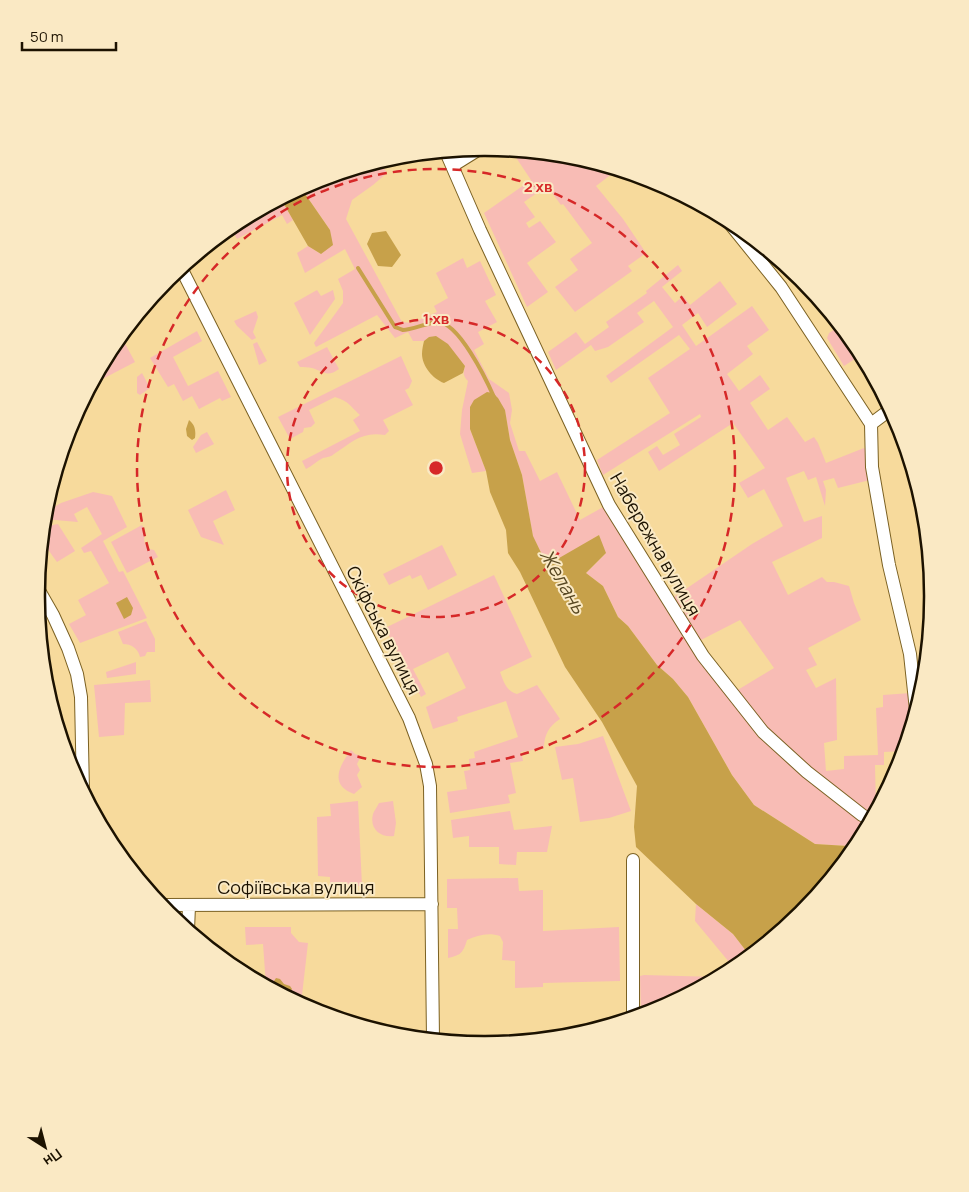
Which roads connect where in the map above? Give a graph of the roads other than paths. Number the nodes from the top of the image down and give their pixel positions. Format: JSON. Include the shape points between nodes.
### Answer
{"nodes":[{"id":1,"x":467,"y":157,"type":"edge"},
{"id":2,"x":448,"y":158,"type":"edge"},
{"id":3,"x":452,"y":166,"type":"junction"},
{"id":4,"x":745,"y":242,"type":"edge"},
{"id":5,"x":185,"y":275,"type":"edge"},
{"id":6,"x":884,"y":413,"type":"edge"},
{"id":7,"x":871,"y":424,"type":"junction"},
{"id":8,"x":45,"y":601,"type":"edge"},
{"id":9,"x":914,"y":690,"type":"edge"},
{"id":10,"x":83,"y":774,"type":"edge"},
{"id":11,"x":865,"y":816,"type":"edge"},
{"id":12,"x":633,"y":860,"type":"dead end"},
{"id":13,"x":432,"y":904,"type":"junction"},
{"id":14,"x":172,"y":905,"type":"edge"},
{"id":15,"x":189,"y":906,"type":"junction"},
{"id":16,"x":188,"y":920,"type":"edge"},
{"id":17,"x":633,"y":1009,"type":"edge"},
{"id":18,"x":433,"y":1033,"type":"edge"}],
"edges":[{"from":1,"to":3,"type":"street"},
{"from":2,"to":3,"type":"street","name":"Набережна вулиця"},
{"from":3,"to":11,"type":"street","name":"Набережна вулиця","via":[[609,505],[703,656],[763,732],[807,772]]},
{"from":4,"to":7,"type":"street","via":[[781,287]]},
{"from":5,"to":13,"type":"street","name":"Скіфська вулиця","via":[[410,718],[430,786]]},
{"from":6,"to":7,"type":"street"},
{"from":7,"to":9,"type":"street","via":[[872,468],[889,565],[910,654]]},
{"from":8,"to":10,"type":"street","via":[[77,674],[81,697]]},
{"from":12,"to":17,"type":"street"},
{"from":13,"to":15,"type":"street","name":"Софіївська вулиця"},
{"from":13,"to":18,"type":"street","name":"Скіфська вулиця"},
{"from":14,"to":15,"type":"street","name":"Софіївська вулиця"},
{"from":15,"to":16,"type":"street"}]}
